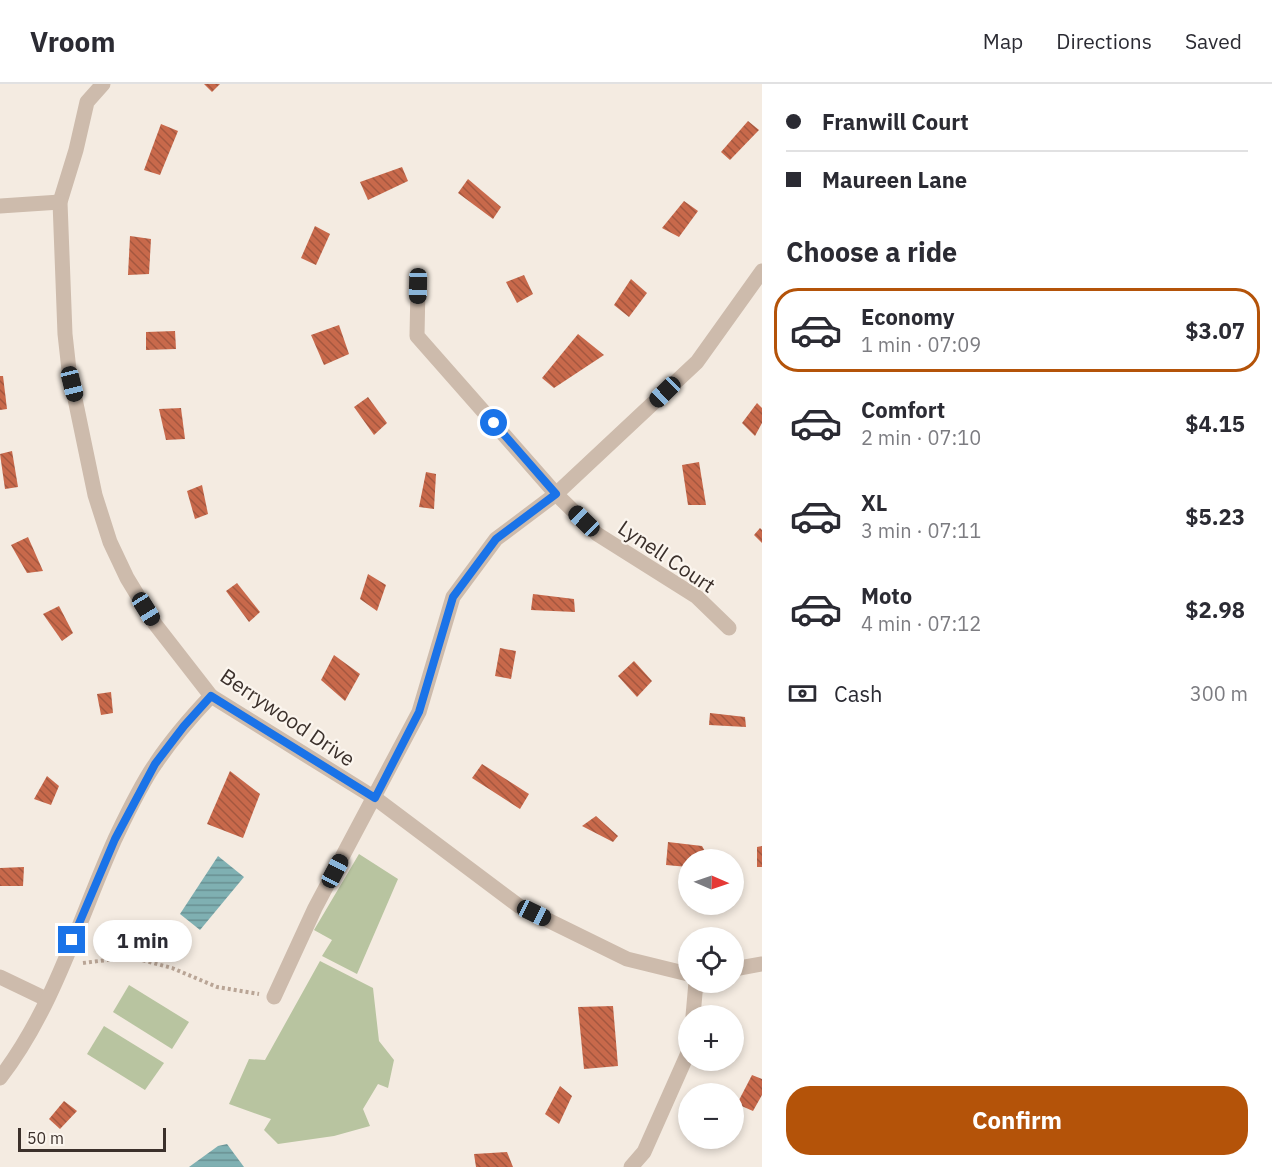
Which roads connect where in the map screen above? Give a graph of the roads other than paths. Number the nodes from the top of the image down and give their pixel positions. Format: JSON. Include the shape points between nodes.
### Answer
{"nodes":[{"id":1,"x":103,"y":84,"type":"edge"},
{"id":2,"x":60,"y":202,"type":"junction"},
{"id":3,"x":0,"y":206,"type":"edge"},
{"id":4,"x":762,"y":271,"type":"edge"},
{"id":5,"x":418,"y":286,"type":"dead end"},
{"id":6,"x":556,"y":494,"type":"junction"},
{"id":7,"x":729,"y":628,"type":"dead end"},
{"id":8,"x":211,"y":696,"type":"junction"},
{"id":9,"x":375,"y":798,"type":"junction"},
{"id":10,"x":762,"y":964,"type":"edge"},
{"id":11,"x":744,"y":967,"type":"edge"},
{"id":12,"x":678,"y":972,"type":"edge"},
{"id":13,"x":0,"y":976,"type":"edge"},
{"id":14,"x":274,"y":997,"type":"road end"},
{"id":15,"x":46,"y":999,"type":"junction"},
{"id":16,"x":680,"y":1071,"type":"edge"},
{"id":17,"x":0,"y":1078,"type":"edge"},
{"id":18,"x":631,"y":1167,"type":"edge"}],
"edges":[{"from":1,"to":2,"type":"street","name":"Berrywood Drive","via":[[87,102]]},
{"from":2,"to":3,"type":"street"},
{"from":2,"to":8,"type":"street","name":"Berrywood Drive","via":[[69,370],[98,504],[127,578],[155,624]]},
{"from":4,"to":6,"type":"street","via":[[696,362]]},
{"from":5,"to":6,"type":"street","name":"Lynell Court","via":[[417,336]]},
{"from":6,"to":7,"type":"street","name":"Lynell Court","via":[[597,534],[697,597]]},
{"from":6,"to":9,"type":"street","via":[[496,539],[453,597],[419,712]]},
{"from":8,"to":9,"type":"street","name":"Berrywood Drive"},
{"from":8,"to":15,"type":"street","via":[[155,764],[115,839]]},
{"from":9,"to":12,"type":"street","name":"Berrywood Drive","via":[[519,906],[627,959]]},
{"from":9,"to":14,"type":"street","via":[[315,908]]},
{"from":10,"to":11,"type":"street"},
{"from":13,"to":15,"type":"street"},
{"from":15,"to":17,"type":"street","via":[[17,1055]]},
{"from":16,"to":18,"type":"street","via":[[644,1152]]}]}
